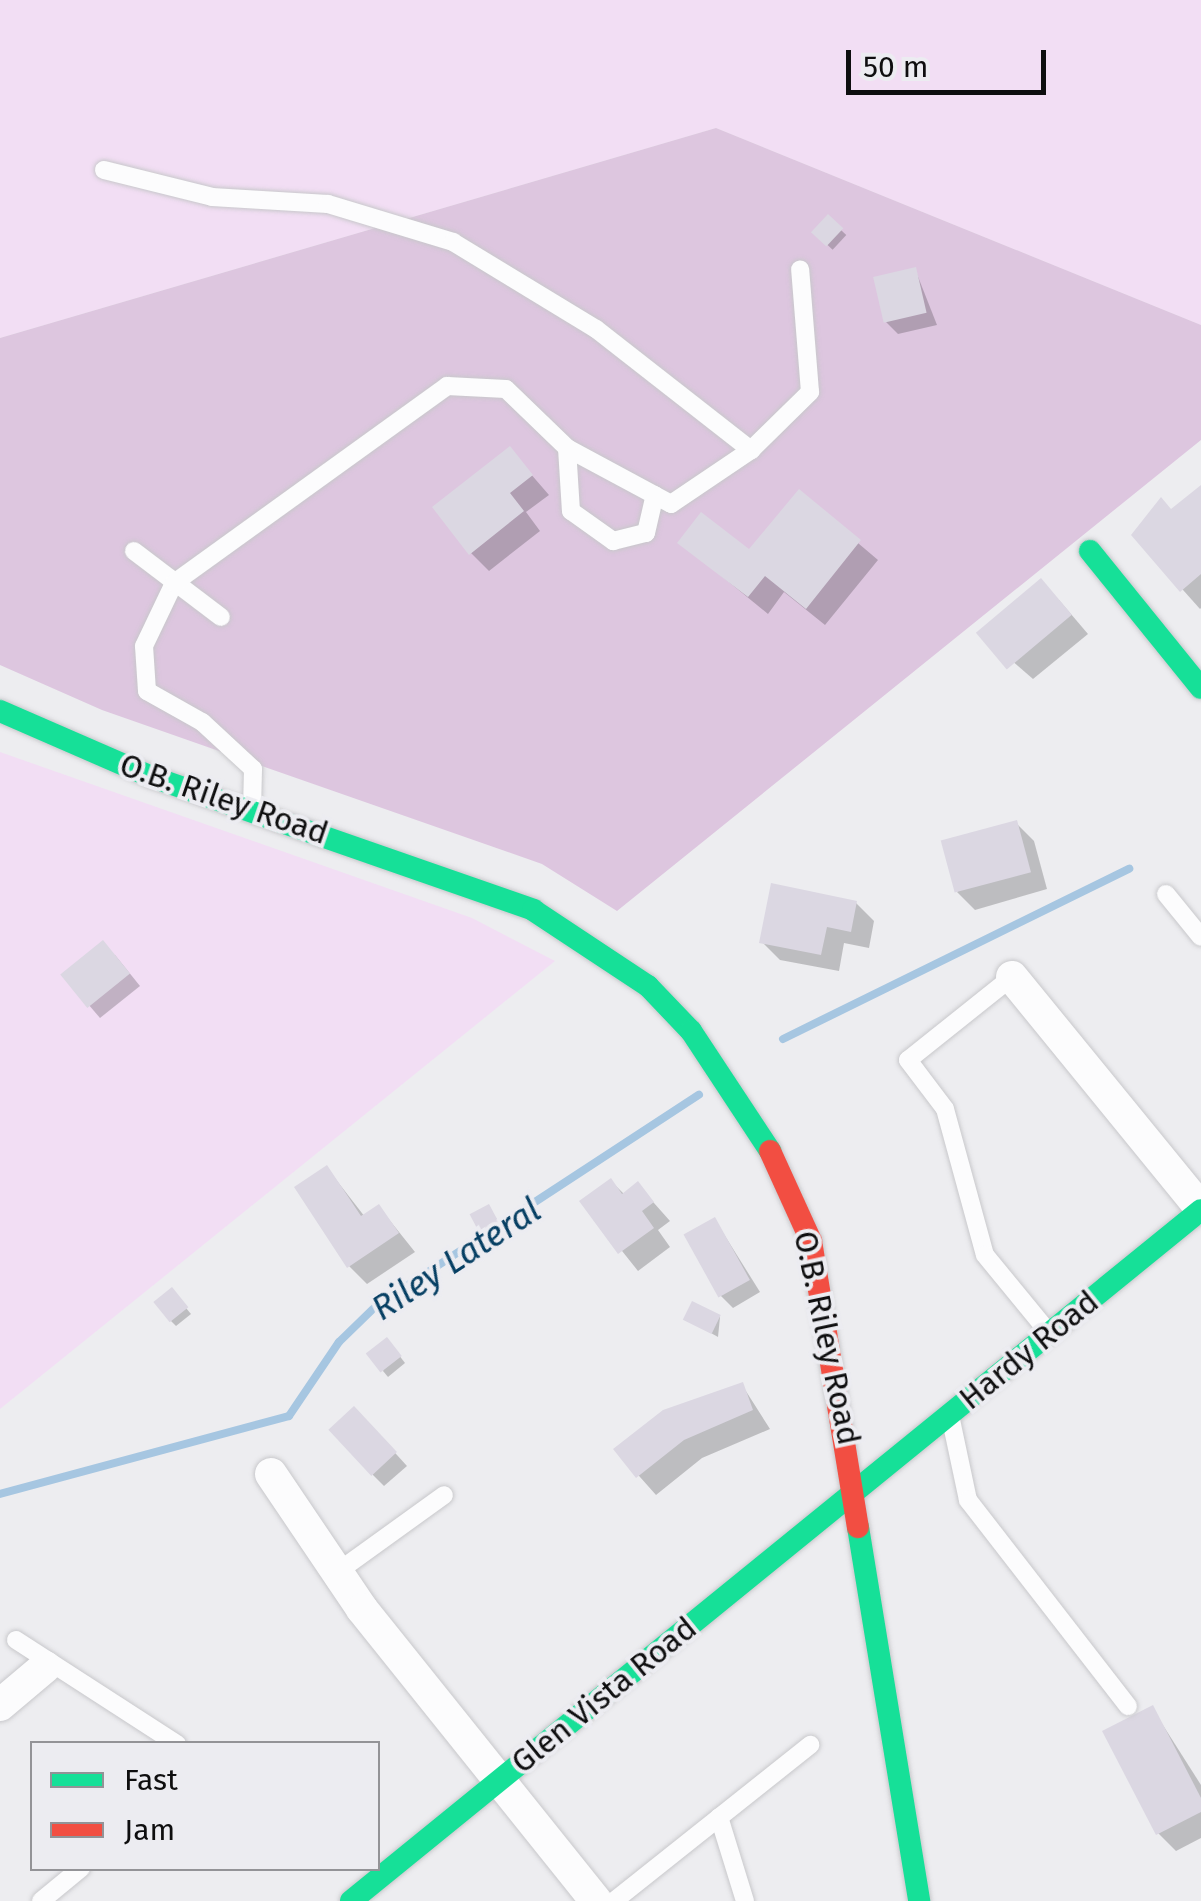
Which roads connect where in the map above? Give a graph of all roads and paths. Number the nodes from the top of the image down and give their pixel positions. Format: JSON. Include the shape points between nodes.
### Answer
{"nodes":[{"id":1,"x":104,"y":170,"type":"dead end"},
{"id":2,"x":800,"y":269,"type":"dead end"},
{"id":3,"x":567,"y":448,"type":"junction"},
{"id":4,"x":751,"y":450,"type":"junction"},
{"id":5,"x":655,"y":495,"type":"junction"},
{"id":6,"x":134,"y":551,"type":"dead end"},
{"id":7,"x":1090,"y":551,"type":"dead end"},
{"id":8,"x":174,"y":583,"type":"junction"},
{"id":9,"x":221,"y":617,"type":"dead end"},
{"id":10,"x":1195,"y":669,"type":"edge"},
{"id":11,"x":0,"y":711,"type":"edge"},
{"id":12,"x":252,"y":810,"type":"junction"},
{"id":13,"x":1166,"y":894,"type":"dead end"},
{"id":14,"x":1201,"y":938,"type":"edge"},
{"id":15,"x":1012,"y":977,"type":"joint"},
{"id":16,"x":1201,"y":1210,"type":"edge"},
{"id":17,"x":1049,"y":1333,"type":"junction"},
{"id":18,"x":950,"y":1414,"type":"junction"},
{"id":19,"x":271,"y":1474,"type":"dead end"},
{"id":20,"x":858,"y":1490,"type":"junction"},
{"id":21,"x":444,"y":1495,"type":"dead end"},
{"id":22,"x":336,"y":1573,"type":"junction"},
{"id":23,"x":16,"y":1640,"type":"dead end"},
{"id":24,"x":45,"y":1668,"type":"dead end"},
{"id":25,"x":0,"y":1705,"type":"edge"},
{"id":26,"x":1128,"y":1706,"type":"dead end"},
{"id":27,"x":172,"y":1741,"type":"edge"},
{"id":28,"x":810,"y":1745,"type":"dead end"},
{"id":29,"x":500,"y":1780,"type":"junction"},
{"id":30,"x":719,"y":1817,"type":"junction"},
{"id":31,"x":380,"y":1870,"type":"edge"},
{"id":32,"x":77,"y":1871,"type":"edge"},
{"id":33,"x":377,"y":1872,"type":"edge"},
{"id":34,"x":42,"y":1901,"type":"edge"},
{"id":35,"x":350,"y":1901,"type":"edge"},
{"id":36,"x":596,"y":1901,"type":"edge"},
{"id":37,"x":614,"y":1901,"type":"edge"},
{"id":38,"x":746,"y":1901,"type":"edge"},
{"id":39,"x":919,"y":1901,"type":"edge"}],
"edges":[{"from":1,"to":4,"type":"lane","via":[[212,197],[328,204],[454,242],[596,329]]},
{"from":2,"to":4,"type":"lane","via":[[810,392]]},
{"from":3,"to":5,"type":"lane"},
{"from":3,"to":5,"type":"lane","via":[[571,511],[614,541],[646,533]]},
{"from":3,"to":8,"type":"lane","via":[[506,389],[447,386]]},
{"from":4,"to":5,"type":"lane","via":[[671,504]]},
{"from":6,"to":8,"type":"lane"},
{"from":7,"to":10,"type":"street"},
{"from":8,"to":9,"type":"lane"},
{"from":8,"to":12,"type":"lane","via":[[144,646],[146,690],[202,722],[253,769]]},
{"from":11,"to":12,"type":"street","name":"O.B. Riley Road"},
{"from":12,"to":20,"type":"street","name":"O.B. Riley Road","via":[[533,910],[601,950],[691,1031],[760,1130],[811,1241]]},
{"from":13,"to":14,"type":"lane"},
{"from":15,"to":16,"type":"street"},
{"from":15,"to":17,"type":"lane","via":[[908,1060],[945,1109],[985,1255]]},
{"from":16,"to":17,"type":"street","name":"Hardy Road"},
{"from":17,"to":18,"type":"street","name":"Hardy Road"},
{"from":18,"to":20,"type":"street","name":"Hardy Road"},
{"from":18,"to":26,"type":"lane","via":[[968,1500]]},
{"from":19,"to":22,"type":"street"},
{"from":20,"to":29,"type":"street","name":"Glen Vista Road"},
{"from":20,"to":39,"type":"street","name":"O.B. Riley Road"},
{"from":21,"to":22,"type":"lane"},
{"from":22,"to":29,"type":"street"},
{"from":23,"to":27,"type":"lane"},
{"from":24,"to":25,"type":"street"},
{"from":28,"to":30,"type":"lane"},
{"from":29,"to":31,"type":"street","name":"Glen Vista Road"},
{"from":29,"to":36,"type":"street"},
{"from":30,"to":37,"type":"lane"},
{"from":30,"to":38,"type":"lane"},
{"from":32,"to":34,"type":"lane"},
{"from":33,"to":35,"type":"street","name":"Glen Vista Road"}]}
